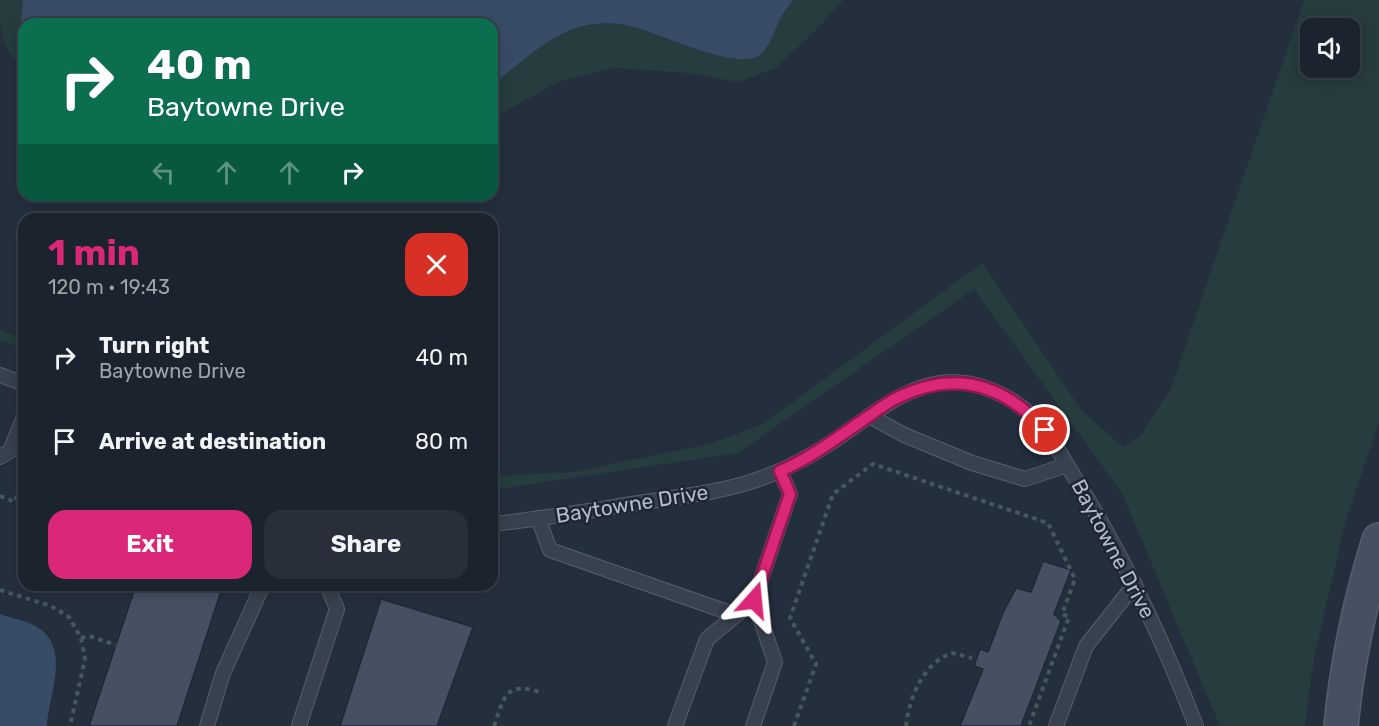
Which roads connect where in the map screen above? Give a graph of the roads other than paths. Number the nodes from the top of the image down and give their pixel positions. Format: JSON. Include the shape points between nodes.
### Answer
{"nodes":[{"id":1,"x":0,"y":375,"type":"edge"},
{"id":2,"x":18,"y":382,"type":"edge"},
{"id":3,"x":870,"y":416,"type":"junction"},
{"id":4,"x":18,"y":432,"type":"edge"},
{"id":5,"x":0,"y":458,"type":"edge"},
{"id":6,"x":1066,"y":465,"type":"junction"},
{"id":7,"x":780,"y":471,"type":"junction"},
{"id":8,"x":538,"y":518,"type":"junction"},
{"id":9,"x":498,"y":523,"type":"edge"},
{"id":10,"x":1379,"y":540,"type":"edge"},
{"id":11,"x":1135,"y":584,"type":"junction"},
{"id":12,"x":260,"y":591,"type":"edge"},
{"id":13,"x":330,"y":591,"type":"edge"},
{"id":14,"x":754,"y":600,"type":"junction"},
{"id":15,"x":736,"y":615,"type":"junction"},
{"id":16,"x":207,"y":726,"type":"edge"},
{"id":17,"x":299,"y":726,"type":"edge"},
{"id":18,"x":675,"y":726,"type":"edge"},
{"id":19,"x":753,"y":726,"type":"edge"},
{"id":20,"x":1056,"y":726,"type":"edge"},
{"id":21,"x":1196,"y":726,"type":"edge"},
{"id":22,"x":1341,"y":726,"type":"edge"}],
"edges":[{"from":1,"to":2,"type":"lane"},
{"from":3,"to":6,"type":"lane","via":[[972,463],[1025,479]]},
{"from":3,"to":6,"type":"lane","name":"Baytowne Drive","via":[[891,401],[933,384],[978,385],[1006,396],[1032,415]]},
{"from":3,"to":7,"type":"lane","name":"Baytowne Drive","via":[[799,463]]},
{"from":4,"to":5,"type":"lane","via":[[10,451]]},
{"from":6,"to":11,"type":"lane","name":"Baytowne Drive"},
{"from":7,"to":8,"type":"lane","name":"Baytowne Drive","via":[[711,492]]},
{"from":7,"to":14,"type":"lane","via":[[790,494]]},
{"from":8,"to":9,"type":"lane","name":"Baytowne Drive"},
{"from":8,"to":15,"type":"lane","via":[[550,550]]},
{"from":10,"to":22,"type":"street","via":[[1356,624]]},
{"from":11,"to":20,"type":"lane","via":[[1086,646]]},
{"from":11,"to":21,"type":"lane","name":"Baytowne Drive"},
{"from":12,"to":16,"type":"lane","via":[[223,673]]},
{"from":13,"to":17,"type":"lane","via":[[337,609]]},
{"from":14,"to":15,"type":"lane"},
{"from":14,"to":19,"type":"lane","via":[[775,662]]},
{"from":15,"to":18,"type":"lane","via":[[707,639]]}]}
